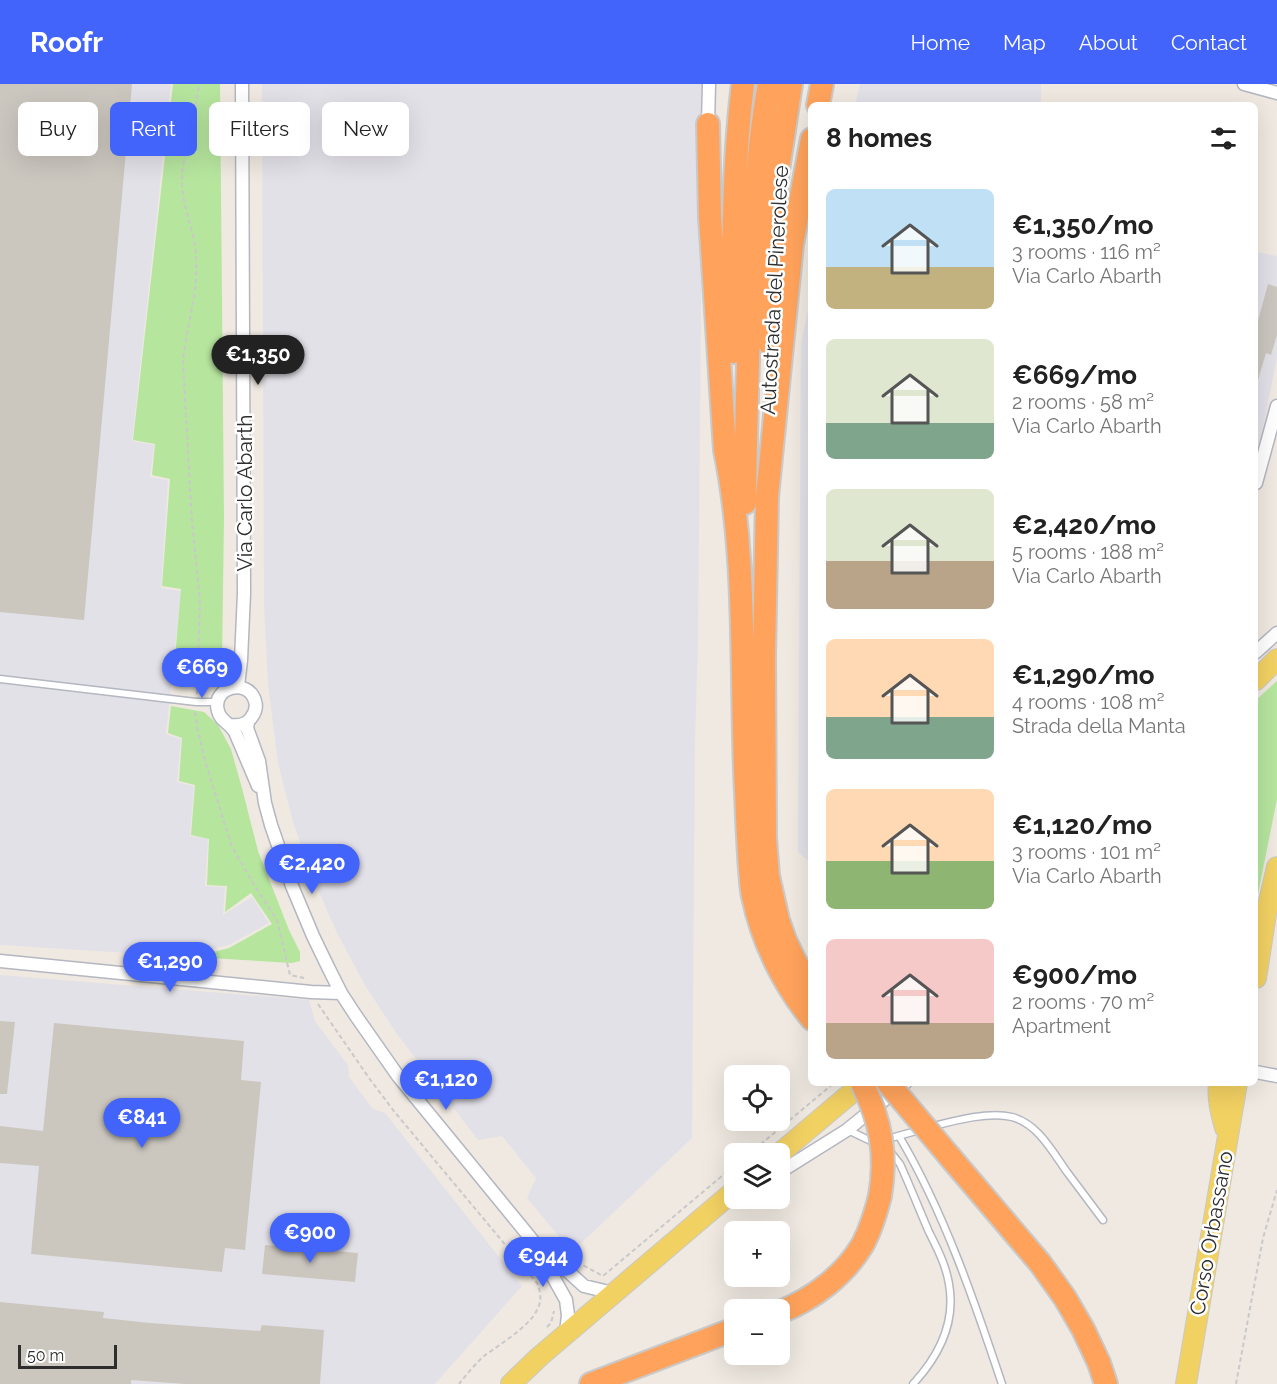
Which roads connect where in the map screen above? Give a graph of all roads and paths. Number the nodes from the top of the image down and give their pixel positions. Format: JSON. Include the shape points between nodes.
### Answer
{"nodes":[{"id":1,"x":199,"y":84,"type":"edge"},
{"id":2,"x":242,"y":84,"type":"edge"},
{"id":3,"x":709,"y":84,"type":"edge"},
{"id":4,"x":743,"y":84,"type":"edge"},
{"id":5,"x":769,"y":84,"type":"edge"},
{"id":6,"x":791,"y":84,"type":"edge"},
{"id":7,"x":822,"y":84,"type":"edge"},
{"id":8,"x":1244,"y":84,"type":"edge"},
{"id":9,"x":1277,"y":93,"type":"edge"},
{"id":10,"x":819,"y":102,"type":"edge"},
{"id":11,"x":708,"y":124,"type":"joint"},
{"id":12,"x":808,"y":160,"type":"edge"},
{"id":13,"x":1277,"y":406,"type":"edge"},
{"id":14,"x":1258,"y":476,"type":"edge"},
{"id":15,"x":730,"y":477,"type":"junction"},
{"id":16,"x":767,"y":497,"type":"junction"},
{"id":17,"x":741,"y":574,"type":"junction"},
{"id":18,"x":1277,"y":633,"type":"edge"},
{"id":19,"x":1258,"y":650,"type":"edge"},
{"id":20,"x":764,"y":656,"type":"junction"},
{"id":21,"x":1277,"y":659,"type":"edge"},
{"id":22,"x":0,"y":678,"type":"edge"},
{"id":23,"x":1258,"y":678,"type":"edge"},
{"id":24,"x":238,"y":686,"type":"junction"},
{"id":25,"x":196,"y":702,"type":"junction"},
{"id":26,"x":217,"y":702,"type":"junction"},
{"id":27,"x":248,"y":722,"type":"junction"},
{"id":28,"x":230,"y":725,"type":"junction"},
{"id":29,"x":265,"y":803,"type":"junction"},
{"id":30,"x":1277,"y":867,"type":"edge"},
{"id":31,"x":808,"y":951,"type":"edge"},
{"id":32,"x":0,"y":961,"type":"edge"},
{"id":33,"x":1258,"y":965,"type":"edge"},
{"id":34,"x":808,"y":982,"type":"edge"},
{"id":35,"x":311,"y":992,"type":"junction"},
{"id":36,"x":342,"y":993,"type":"junction"},
{"id":37,"x":808,"y":1014,"type":"edge"},
{"id":38,"x":1258,"y":1072,"type":"edge"},
{"id":39,"x":1277,"y":1076,"type":"edge"},
{"id":40,"x":830,"y":1086,"type":"edge"},
{"id":41,"x":858,"y":1086,"type":"edge"},
{"id":42,"x":863,"y":1086,"type":"edge"},
{"id":43,"x":891,"y":1086,"type":"edge"},
{"id":44,"x":901,"y":1086,"type":"edge"},
{"id":45,"x":1227,"y":1089,"type":"edge"},
{"id":46,"x":847,"y":1130,"type":"junction"},
{"id":47,"x":899,"y":1136,"type":"junction"},
{"id":48,"x":874,"y":1142,"type":"junction"},
{"id":49,"x":762,"y":1143,"type":"edge"},
{"id":50,"x":790,"y":1145,"type":"edge"},
{"id":51,"x":790,"y":1166,"type":"edge"},
{"id":52,"x":724,"y":1175,"type":"edge"},
{"id":53,"x":1277,"y":1190,"type":"edge"},
{"id":54,"x":724,"y":1199,"type":"edge"},
{"id":55,"x":724,"y":1207,"type":"edge"},
{"id":56,"x":1103,"y":1220,"type":"dead end"},
{"id":57,"x":687,"y":1230,"type":"junction"},
{"id":58,"x":533,"y":1241,"type":"junction"},
{"id":59,"x":577,"y":1262,"type":"dead end"},
{"id":60,"x":613,"y":1293,"type":"junction"},
{"id":61,"x":556,"y":1302,"type":"dead end"},
{"id":62,"x":790,"y":1307,"type":"edge"},
{"id":63,"x":544,"y":1331,"type":"dead end"},
{"id":64,"x":724,"y":1333,"type":"edge"},
{"id":65,"x":566,"y":1334,"type":"junction"},
{"id":66,"x":459,"y":1384,"type":"edge"},
{"id":67,"x":512,"y":1384,"type":"edge"},
{"id":68,"x":591,"y":1384,"type":"edge"},
{"id":69,"x":913,"y":1384,"type":"edge"},
{"id":70,"x":1002,"y":1384,"type":"edge"},
{"id":71,"x":1106,"y":1384,"type":"edge"},
{"id":72,"x":1186,"y":1384,"type":"edge"},
{"id":73,"x":1236,"y":1384,"type":"edge"}],
"edges":[{"from":1,"to":25,"type":"path","via":[[181,183],[196,256],[196,282],[183,362],[200,601]]},
{"from":2,"to":24,"type":"street","name":"Via Carlo Abarth","via":[[244,593]]},
{"from":3,"to":11,"type":"street"},
{"from":4,"to":15,"type":"highway","via":[[734,195],[734,446]]},
{"from":5,"to":17,"type":"highway","via":[[755,189]]},
{"from":6,"to":16,"type":"highway","name":"Autostrada del Pinerolese","via":[[773,222]]},
{"from":7,"to":10,"type":"highway"},
{"from":8,"to":9,"type":"street"},
{"from":11,"to":15,"type":"highway","via":[[710,217]]},
{"from":12,"to":16,"type":"highway","via":[[792,244]]},
{"from":13,"to":14,"type":"street"},
{"from":15,"to":17,"type":"highway"},
{"from":16,"to":20,"type":"highway"},
{"from":17,"to":37,"type":"highway","via":[[752,895],[771,951]]},
{"from":18,"to":19,"type":"street"},
{"from":20,"to":31,"type":"highway","via":[[776,758],[780,880],[791,923]]},
{"from":20,"to":34,"type":"highway","via":[[768,876],[785,940]]},
{"from":21,"to":23,"type":"main road"},
{"from":22,"to":25,"type":"lane"},
{"from":24,"to":26,"type":"street","via":[[223,692]]},
{"from":24,"to":27,"type":"street","via":[[250,692],[256,704]]},
{"from":25,"to":26,"type":"lane"},
{"from":25,"to":35,"type":"path","via":[[195,716],[206,764],[232,847],[277,920],[291,975],[303,977]]},
{"from":26,"to":28,"type":"street","via":[[221,718]]},
{"from":27,"to":28,"type":"street"},
{"from":27,"to":29,"type":"street"},
{"from":28,"to":29,"type":"street"},
{"from":29,"to":36,"type":"street","via":[[302,911]]},
{"from":30,"to":33,"type":"main road"},
{"from":32,"to":35,"type":"street"},
{"from":35,"to":36,"type":"street"},
{"from":35,"to":66,"type":"path","via":[[393,1110],[540,1290],[535,1314]]},
{"from":36,"to":58,"type":"street","via":[[398,1076]]},
{"from":38,"to":39,"type":"street"},
{"from":40,"to":49,"type":"path"},
{"from":41,"to":50,"type":"main road"},
{"from":42,"to":62,"type":"highway","bridge":true,"via":[[876,1117],[884,1159],[874,1220],[850,1262],[828,1284]]},
{"from":43,"to":71,"type":"highway","bridge":true,"via":[[1040,1263],[1083,1329]]},
{"from":44,"to":46,"type":"street"},
{"from":45,"to":72,"type":"main road","name":"Corso Orbassano","via":[[1227,1137]]},
{"from":46,"to":48,"type":"lane"},
{"from":46,"to":51,"type":"street"},
{"from":47,"to":48,"type":"lane"},
{"from":47,"to":56,"type":"lane","via":[[957,1120],[995,1115],[1027,1123],[1041,1136]]},
{"from":47,"to":70,"type":"lane","via":[[916,1164],[958,1260]]},
{"from":48,"to":69,"type":"lane","via":[[900,1164],[949,1283],[951,1303],[942,1345]]},
{"from":52,"to":59,"type":"path","via":[[603,1276]]},
{"from":53,"to":73,"type":"path","via":[[1263,1238]]},
{"from":54,"to":57,"type":"main road"},
{"from":55,"to":57,"type":"street"},
{"from":57,"to":60,"type":"main road"},
{"from":58,"to":60,"type":"street","via":[[584,1286]]},
{"from":58,"to":65,"type":"street","via":[[566,1300]]},
{"from":60,"to":65,"type":"main road"},
{"from":61,"to":63,"type":"path","via":[[551,1323]]},
{"from":64,"to":68,"type":"highway"},
{"from":65,"to":67,"type":"main road"}]}
